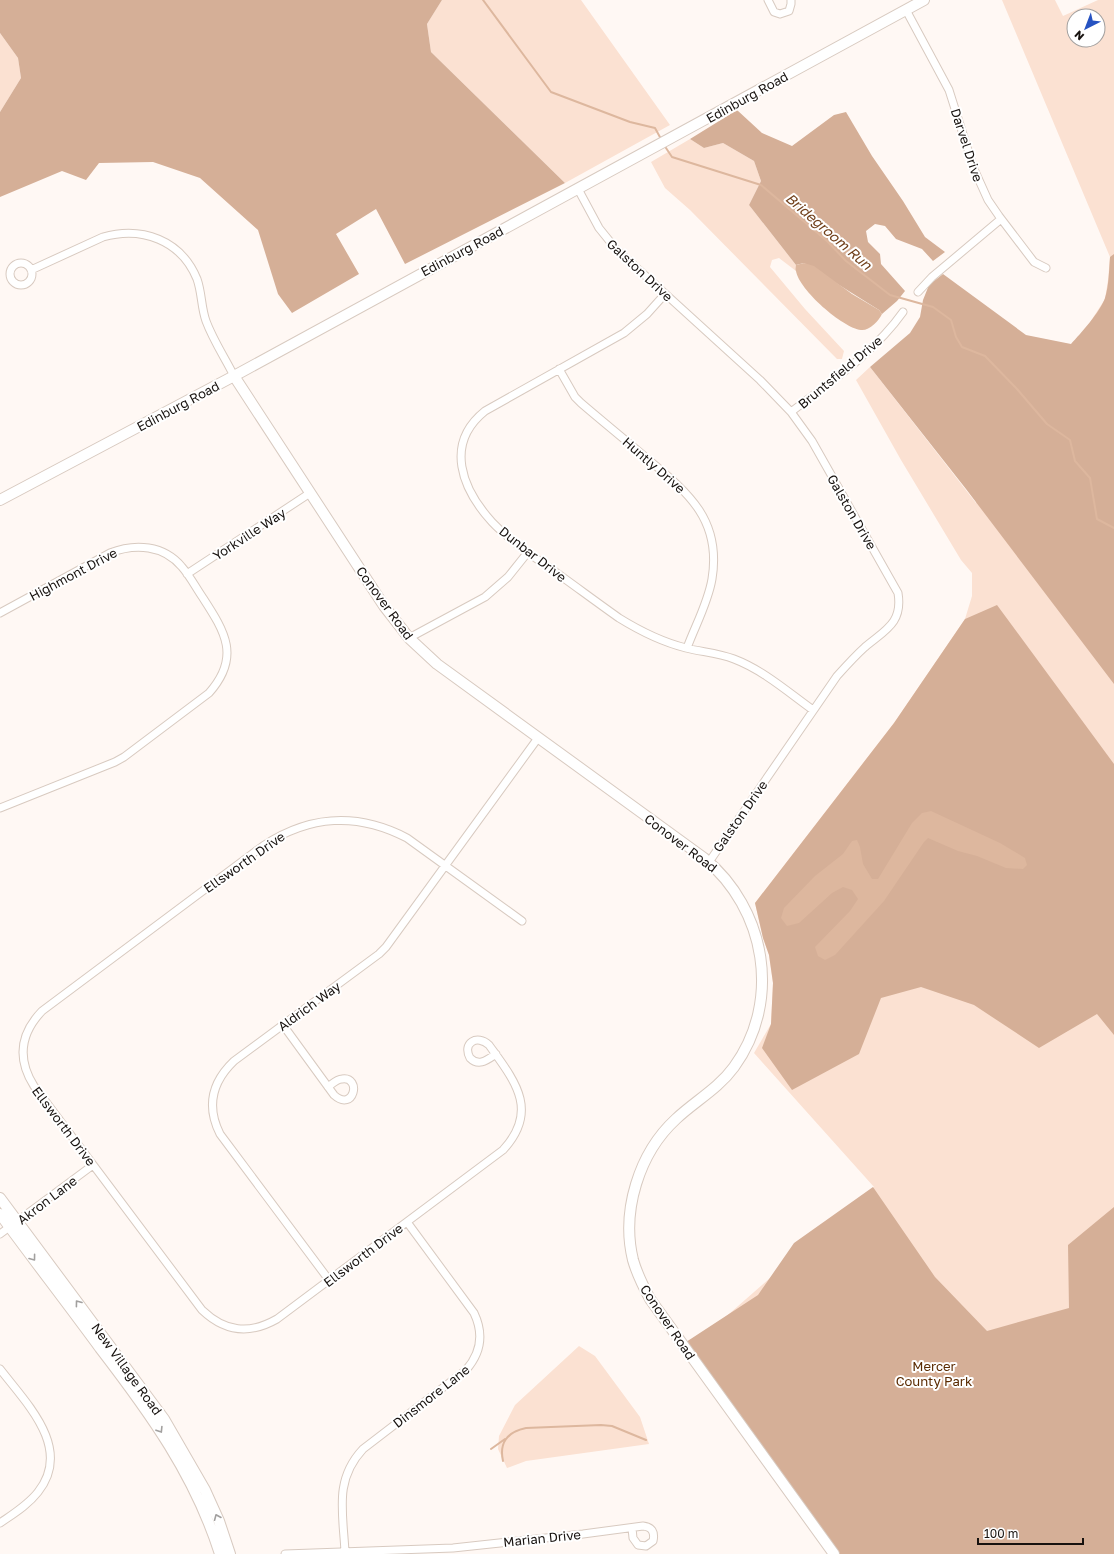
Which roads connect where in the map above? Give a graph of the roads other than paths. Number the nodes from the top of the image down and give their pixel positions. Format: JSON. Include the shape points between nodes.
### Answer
{"nodes":[{"id":1,"x":768,"y":0,"type":"edge"},
{"id":2,"x":791,"y":0,"type":"edge"},
{"id":3,"x":924,"y":0,"type":"edge"},
{"id":4,"x":906,"y":10,"type":"junction"},
{"id":5,"x":578,"y":189,"type":"junction"},
{"id":6,"x":1001,"y":219,"type":"junction"},
{"id":7,"x":1046,"y":268,"type":"dead end"},
{"id":8,"x":31,"y":270,"type":"dead end"},
{"id":9,"x":918,"y":292,"type":"dead end"},
{"id":10,"x":665,"y":294,"type":"junction"},
{"id":11,"x":903,"y":312,"type":"dead end"},
{"id":12,"x":559,"y":368,"type":"junction"},
{"id":13,"x":234,"y":376,"type":"junction"},
{"id":14,"x":791,"y":412,"type":"junction"},
{"id":15,"x":310,"y":494,"type":"junction"},
{"id":16,"x":0,"y":500,"type":"edge"},
{"id":17,"x":528,"y":552,"type":"junction"},
{"id":18,"x":187,"y":574,"type":"junction"},
{"id":19,"x":0,"y":613,"type":"edge"},
{"id":20,"x":409,"y":638,"type":"junction"},
{"id":21,"x":687,"y":648,"type":"junction"},
{"id":22,"x":814,"y":710,"type":"junction"},
{"id":23,"x":538,"y":738,"type":"junction"},
{"id":24,"x":0,"y":808,"type":"edge"},
{"id":25,"x":708,"y":862,"type":"junction"},
{"id":26,"x":446,"y":866,"type":"junction"},
{"id":27,"x":522,"y":921,"type":"dead end"},
{"id":28,"x":283,"y":1025,"type":"junction"},
{"id":29,"x":496,"y":1054,"type":"dead end"},
{"id":30,"x":328,"y":1087,"type":"dead end"},
{"id":31,"x":93,"y":1165,"type":"junction"},
{"id":32,"x":0,"y":1198,"type":"edge"},
{"id":33,"x":0,"y":1214,"type":"edge"},
{"id":34,"x":407,"y":1222,"type":"junction"},
{"id":35,"x":13,"y":1224,"type":"junction"},
{"id":36,"x":0,"y":1234,"type":"edge"},
{"id":37,"x":329,"y":1280,"type":"junction"},
{"id":38,"x":0,"y":1369,"type":"edge"},
{"id":39,"x":0,"y":1523,"type":"edge"},
{"id":40,"x":632,"y":1528,"type":"dead end"},
{"id":41,"x":345,"y":1552,"type":"junction"},
{"id":42,"x":220,"y":1554,"type":"edge"},
{"id":43,"x":230,"y":1554,"type":"edge"},
{"id":44,"x":285,"y":1554,"type":"edge"},
{"id":45,"x":834,"y":1554,"type":"edge"}],
"edges":[{"from":1,"to":2,"type":"street","via":[[774,12],[780,14],[789,11]]},
{"from":3,"to":4,"type":"main road","name":"Edinburg Road"},
{"from":4,"to":5,"type":"main road","name":"Edinburg Road"},
{"from":4,"to":6,"type":"street","name":"Darvel Drive","via":[[949,90],[980,185]]},
{"from":5,"to":10,"type":"street","name":"Galston Drive","via":[[607,239]]},
{"from":5,"to":13,"type":"main road","name":"Edinburg Road"},
{"from":6,"to":7,"type":"street","name":"Darvel Drive","via":[[1034,262]]},
{"from":6,"to":9,"type":"street","via":[[932,277]]},
{"from":8,"to":13,"type":"street","via":[[114,234],[137,233],[160,239],[178,251],[192,269],[208,327]]},
{"from":10,"to":12,"type":"street","name":"Dunbar Drive","via":[[624,334]]},
{"from":10,"to":14,"type":"street","name":"Galston Drive","via":[[760,380]]},
{"from":11,"to":14,"type":"street","name":"Bruntsfield Drive","via":[[868,351]]},
{"from":12,"to":17,"type":"street","name":"Dunbar Drive","via":[[481,414],[466,432],[461,451],[462,471],[481,508],[504,533]]},
{"from":12,"to":21,"type":"street","name":"Huntly Drive","via":[[575,397],[681,486],[704,518],[712,542],[712,580]]},
{"from":13,"to":15,"type":"main road","name":"Conover Road"},
{"from":13,"to":16,"type":"main road","name":"Edinburg Road"},
{"from":14,"to":22,"type":"street","name":"Galston Drive","via":[[819,455],[896,589],[899,601],[898,613],[893,624],[851,660]]},
{"from":15,"to":18,"type":"street","name":"Yorkville Way"},
{"from":15,"to":20,"type":"main road","name":"Conover Road","via":[[384,606]]},
{"from":17,"to":20,"type":"street","via":[[508,577],[485,597]]},
{"from":17,"to":21,"type":"street","name":"Dunbar Drive","via":[[635,628]]},
{"from":18,"to":19,"type":"street","name":"Highmont Drive","via":[[175,560],[162,552],[129,547],[110,553]]},
{"from":18,"to":24,"type":"street","name":"Highmont Drive","via":[[225,636],[227,658],[216,685],[203,698],[124,757]]},
{"from":20,"to":23,"type":"main road","name":"Conover Road","via":[[437,664]]},
{"from":21,"to":22,"type":"street","name":"Dunbar Drive","via":[[746,664]]},
{"from":22,"to":25,"type":"street","name":"Galston Drive"},
{"from":23,"to":25,"type":"main road","name":"Conover Road"},
{"from":23,"to":26,"type":"street","name":"Aldrich Way"},
{"from":25,"to":45,"type":"main road","name":"Conover Road","via":[[731,885],[754,928],[760,950],[762,973],[760,1006],[750,1038],[734,1067],[713,1090],[675,1120],[655,1143],[648,1156],[636,1184],[633,1199],[630,1231],[632,1252],[637,1272],[650,1299]]},
{"from":26,"to":27,"type":"street","name":"Ellsworth Drive"},
{"from":26,"to":28,"type":"street","name":"Aldrich Way","via":[[386,948]]},
{"from":26,"to":31,"type":"street","name":"Ellsworth Drive","via":[[407,838],[381,826],[350,820],[305,825],[263,846],[42,1011],[34,1019],[25,1037],[25,1067],[34,1086]]},
{"from":28,"to":30,"type":"street"},
{"from":28,"to":37,"type":"street","name":"Aldrich Way","via":[[226,1069],[217,1082],[213,1097],[213,1117],[220,1134]]},
{"from":29,"to":34,"type":"street","name":"Ellsworth Drive","via":[[511,1076],[519,1094],[521,1114],[516,1133],[503,1150]]},
{"from":31,"to":35,"type":"street","name":"Akron Lane"},
{"from":31,"to":37,"type":"street","name":"Ellsworth Drive","via":[[202,1310],[217,1322],[226,1326],[257,1328],[277,1319]]},
{"from":32,"to":35,"type":"main road","name":"New Village Road"},
{"from":33,"to":35,"type":"main road","name":"New Village Road"},
{"from":34,"to":37,"type":"street","name":"Ellsworth Drive"},
{"from":34,"to":41,"type":"street","name":"Dinsmore Lane","via":[[474,1313],[480,1331],[479,1349],[466,1370],[354,1457],[343,1488]]},
{"from":35,"to":36,"type":"street","name":"Akron Lane"},
{"from":35,"to":42,"type":"main road","name":"New Village Road","one_way":true,"via":[[156,1424],[197,1494]]},
{"from":43,"to":35,"type":"main road","name":"New Village Road","one_way":true,"via":[[205,1490],[168,1424],[130,1371]]},
{"from":38,"to":39,"type":"street","via":[[40,1424],[49,1442],[51,1453],[48,1474],[38,1492]]},
{"from":40,"to":41,"type":"street","name":"Marian Drive","via":[[453,1548]]},
{"from":41,"to":44,"type":"street","name":"Marian Drive"}]}
